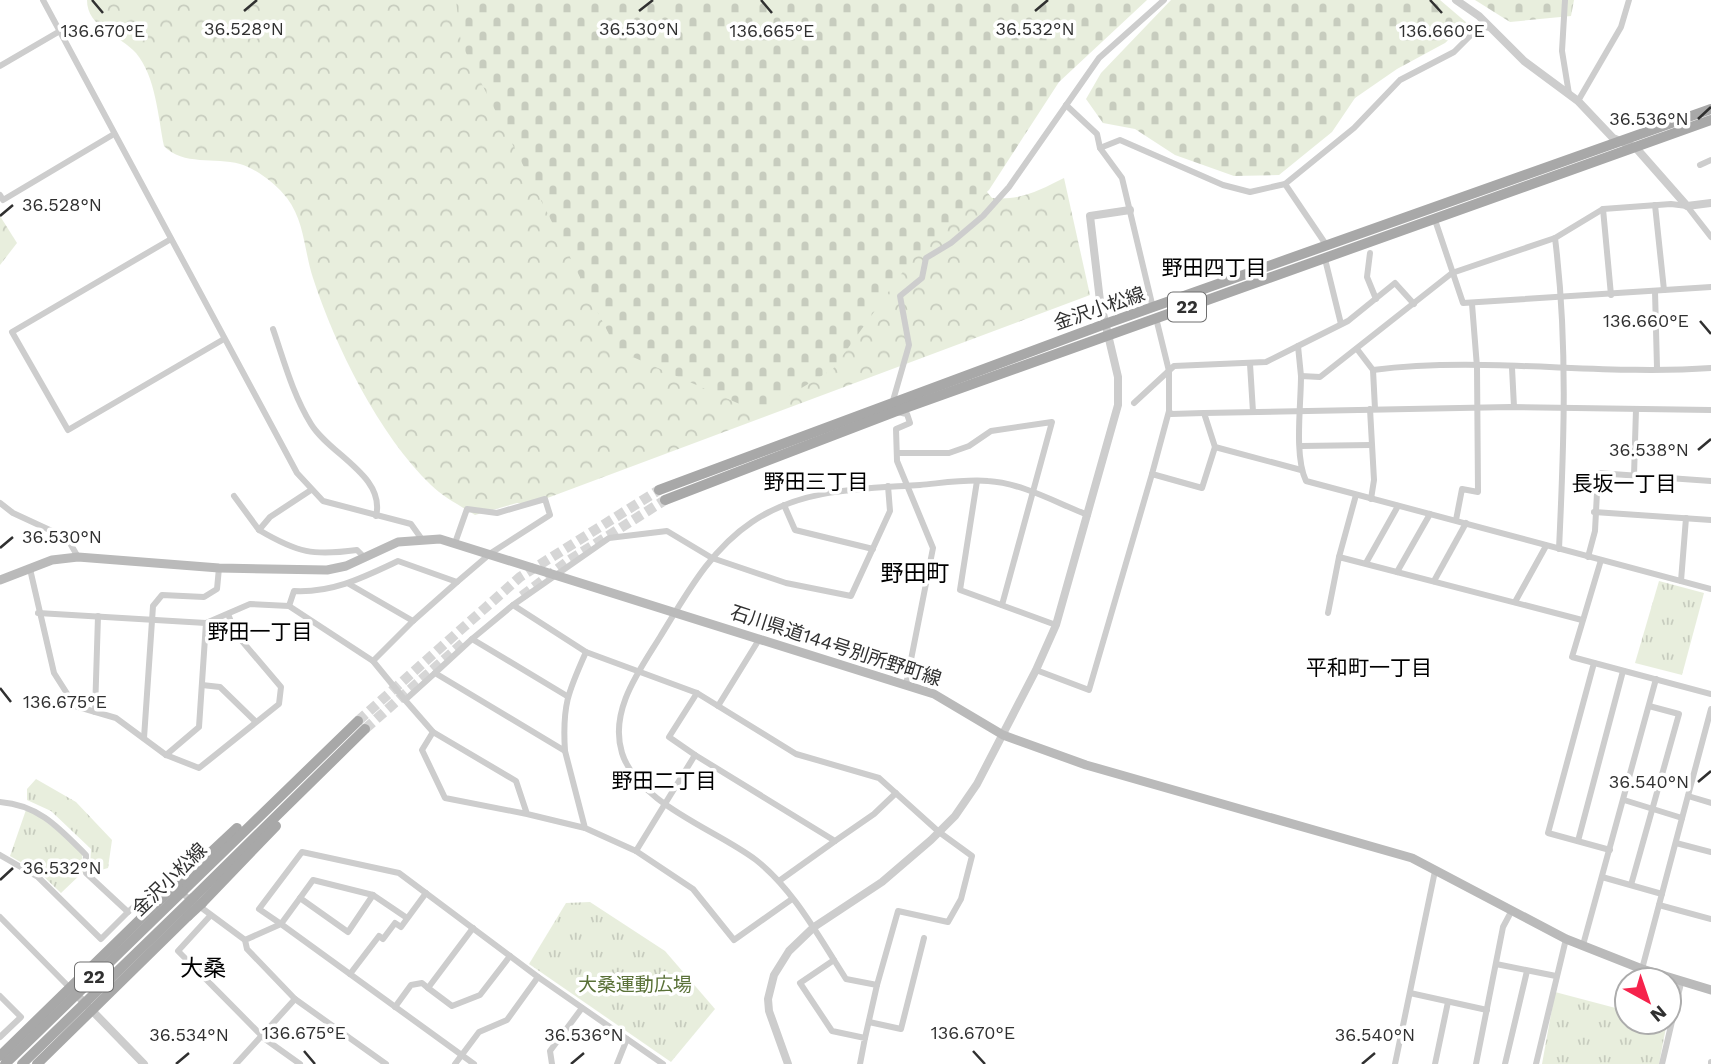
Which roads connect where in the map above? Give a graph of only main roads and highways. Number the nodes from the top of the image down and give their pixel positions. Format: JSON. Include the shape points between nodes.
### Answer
{"nodes":[{"id":1,"x":1711,"y":109,"type":"edge"},
{"id":2,"x":1711,"y":120,"type":"edge"},
{"id":3,"x":1154,"y":313,"type":"junction"},
{"id":4,"x":662,"y":495,"type":"tunnel mouth"},
{"id":5,"x":0,"y":580,"type":"edge"},
{"id":6,"x":179,"y":888,"type":"junction"},
{"id":7,"x":197,"y":900,"type":"junction"},
{"id":8,"x":1711,"y":990,"type":"edge"},
{"id":9,"x":0,"y":1056,"type":"edge"},
{"id":10,"x":5,"y":1064,"type":"edge"},
{"id":11,"x":22,"y":1064,"type":"edge"},
{"id":12,"x":37,"y":1064,"type":"edge"}],
"edges":[{"from":1,"to":3,"type":"main road","name":"金沢小松線","number":"22"},
{"from":2,"to":3,"type":"main road","name":"金沢小松線","number":"22","via":[[1325,259]]},
{"from":3,"to":4,"type":"main road","name":"金沢小松線","number":"22"},
{"from":5,"to":8,"type":"main road","name":"石川県道144号別所野町線","via":[[52,560],[78,558],[327,570],[398,542],[421,538],[455,543],[906,685],[962,708],[1003,735],[1086,765],[1412,858],[1566,939]]},
{"from":6,"to":7,"type":"main road","name":"金沢小松線","number":"22","via":[[331,746],[362,725]]},
{"from":6,"to":9,"type":"main road","number":"22","bridge":true,"via":[[162,898]]},
{"from":6,"to":10,"type":"main road","name":"金沢小松線","number":"22","bridge":true},
{"from":7,"to":11,"type":"main road","name":"金沢小松線","number":"22","bridge":true},
{"from":7,"to":12,"type":"main road","number":"22","bridge":true,"via":[[188,916]]}]}
